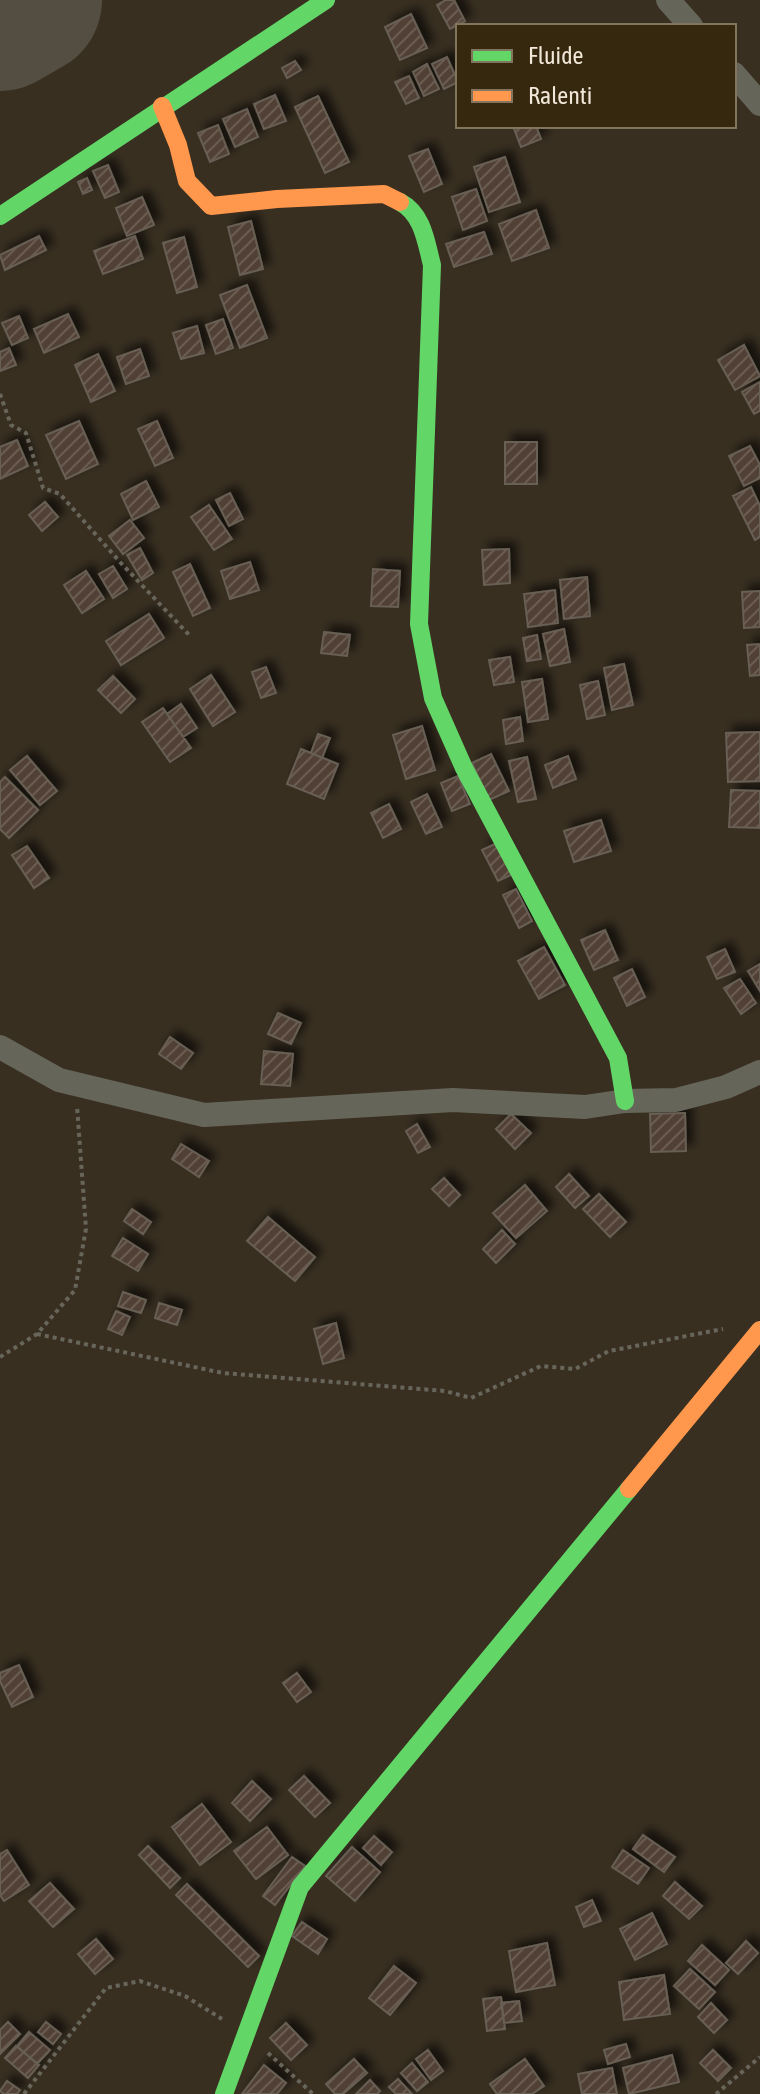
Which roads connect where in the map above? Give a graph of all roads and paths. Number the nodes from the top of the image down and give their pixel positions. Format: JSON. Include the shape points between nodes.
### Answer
{"nodes":[{"id":1,"x":326,"y":0,"type":"edge"},
{"id":2,"x":668,"y":0,"type":"edge"},
{"id":3,"x":689,"y":24,"type":"edge"},
{"id":4,"x":736,"y":76,"type":"edge"},
{"id":5,"x":760,"y":104,"type":"edge"},
{"id":6,"x":162,"y":106,"type":"junction"},
{"id":7,"x":0,"y":216,"type":"edge"},
{"id":8,"x":0,"y":394,"type":"edge"},
{"id":9,"x":191,"y":637,"type":"dead end"},
{"id":10,"x":0,"y":1047,"type":"edge"},
{"id":11,"x":760,"y":1072,"type":"edge"},
{"id":12,"x":75,"y":1083,"type":"junction"},
{"id":13,"x":625,"y":1101,"type":"junction"},
{"id":14,"x":732,"y":1327,"type":"dead end"},
{"id":15,"x":760,"y":1330,"type":"edge"},
{"id":16,"x":37,"y":1334,"type":"junction"},
{"id":17,"x":0,"y":1357,"type":"edge"},
{"id":18,"x":247,"y":2034,"type":"junction"},
{"id":19,"x":760,"y":2057,"type":"edge"},
{"id":20,"x":24,"y":2094,"type":"edge"},
{"id":21,"x":224,"y":2094,"type":"edge"},
{"id":22,"x":313,"y":2094,"type":"edge"},
{"id":23,"x":716,"y":2094,"type":"edge"}],
"edges":[{"from":1,"to":6,"type":"street"},
{"from":2,"to":3,"type":"street"},
{"from":4,"to":5,"type":"street"},
{"from":6,"to":7,"type":"street"},
{"from":6,"to":13,"type":"street","via":[[187,181],[211,206],[384,194],[409,207],[423,228],[432,265],[419,624],[433,698],[464,768],[618,1058]]},
{"from":8,"to":9,"type":"path","via":[[11,425],[26,433],[43,488],[60,494]]},
{"from":10,"to":12,"type":"street","via":[[59,1080]]},
{"from":11,"to":13,"type":"street","via":[[676,1100]]},
{"from":12,"to":13,"type":"street","via":[[204,1115],[453,1100],[585,1107]]},
{"from":12,"to":16,"type":"path","via":[[86,1229],[75,1290]]},
{"from":14,"to":16,"type":"path","via":[[609,1351],[575,1369],[541,1366],[471,1398],[445,1391],[223,1373]]},
{"from":15,"to":18,"type":"street","via":[[300,1887]]},
{"from":16,"to":17,"type":"path"},
{"from":18,"to":20,"type":"path","via":[[185,1996],[140,1981],[106,1988]]},
{"from":18,"to":21,"type":"street"},
{"from":18,"to":22,"type":"path"},
{"from":19,"to":23,"type":"path"}]}
